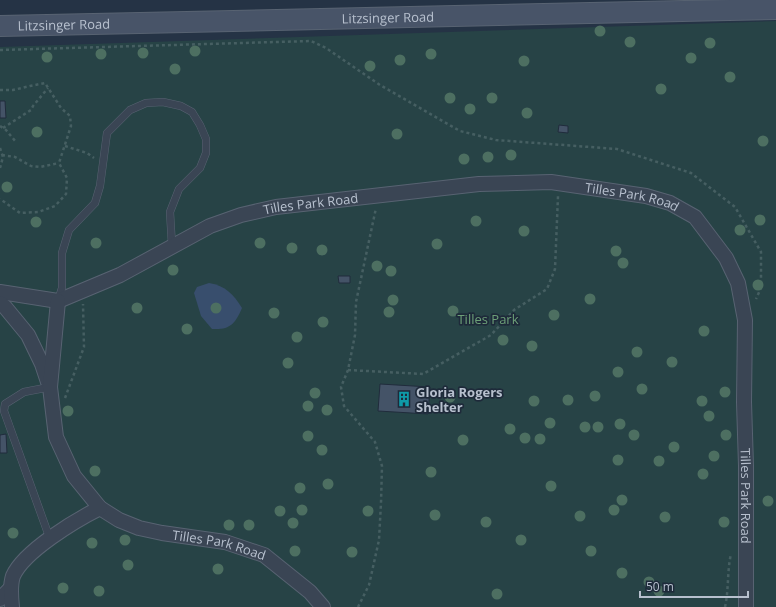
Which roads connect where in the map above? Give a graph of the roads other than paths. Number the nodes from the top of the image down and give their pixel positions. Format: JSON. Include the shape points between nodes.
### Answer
{"nodes":[{"id":1,"x":548,"y":7,"type":"edge"},
{"id":2,"x":776,"y":9,"type":"edge"},
{"id":3,"x":0,"y":26,"type":"edge"},
{"id":4,"x":172,"y":246,"type":"junction"},
{"id":5,"x":0,"y":292,"type":"edge"},
{"id":6,"x":58,"y":301,"type":"junction"},
{"id":7,"x":0,"y":303,"type":"edge"},
{"id":8,"x":50,"y":387,"type":"junction"},
{"id":9,"x":100,"y":508,"type":"junction"},
{"id":10,"x":50,"y":539,"type":"junction"},
{"id":11,"x":11,"y":588,"type":"junction"},
{"id":12,"x":0,"y":600,"type":"edge"},
{"id":13,"x":12,"y":607,"type":"edge"},
{"id":14,"x":323,"y":607,"type":"edge"},
{"id":15,"x":746,"y":607,"type":"edge"}],
"edges":[{"from":1,"to":2,"type":"street","name":"Litzsinger Road"},
{"from":1,"to":3,"type":"street","name":"Litzsinger Road"},
{"from":4,"to":6,"type":"street","name":"Tilles Park Road","via":[[120,275]]},
{"from":4,"to":6,"type":"lane","name":"Tilles Park Road","via":[[170,212],[179,189],[200,168],[206,153],[206,139],[192,112],[181,106],[163,102],[146,103],[130,110],[107,133],[100,186],[95,203],[69,230],[62,253],[62,288]]},
{"from":4,"to":15,"type":"street","name":"Tilles Park Road","via":[[210,226],[241,215],[276,208],[479,184],[551,182],[646,196],[670,203],[695,217],[726,258],[738,283],[745,320]]},
{"from":5,"to":6,"type":"street"},
{"from":6,"to":8,"type":"street","name":"Tilles Park Road"},
{"from":7,"to":8,"type":"street","via":[[28,335]]},
{"from":8,"to":9,"type":"street","name":"Tilles Park Road","via":[[56,437],[74,476]]},
{"from":8,"to":10,"type":"lane","via":[[24,392],[5,404],[4,411]]},
{"from":9,"to":10,"type":"street"},
{"from":9,"to":14,"type":"street","name":"Tilles Park Road","via":[[119,520],[139,528],[162,534],[225,542],[264,555],[310,592]]},
{"from":10,"to":11,"type":"street","via":[[21,563],[13,576]]},
{"from":11,"to":12,"type":"street"},
{"from":11,"to":13,"type":"street"}]}
